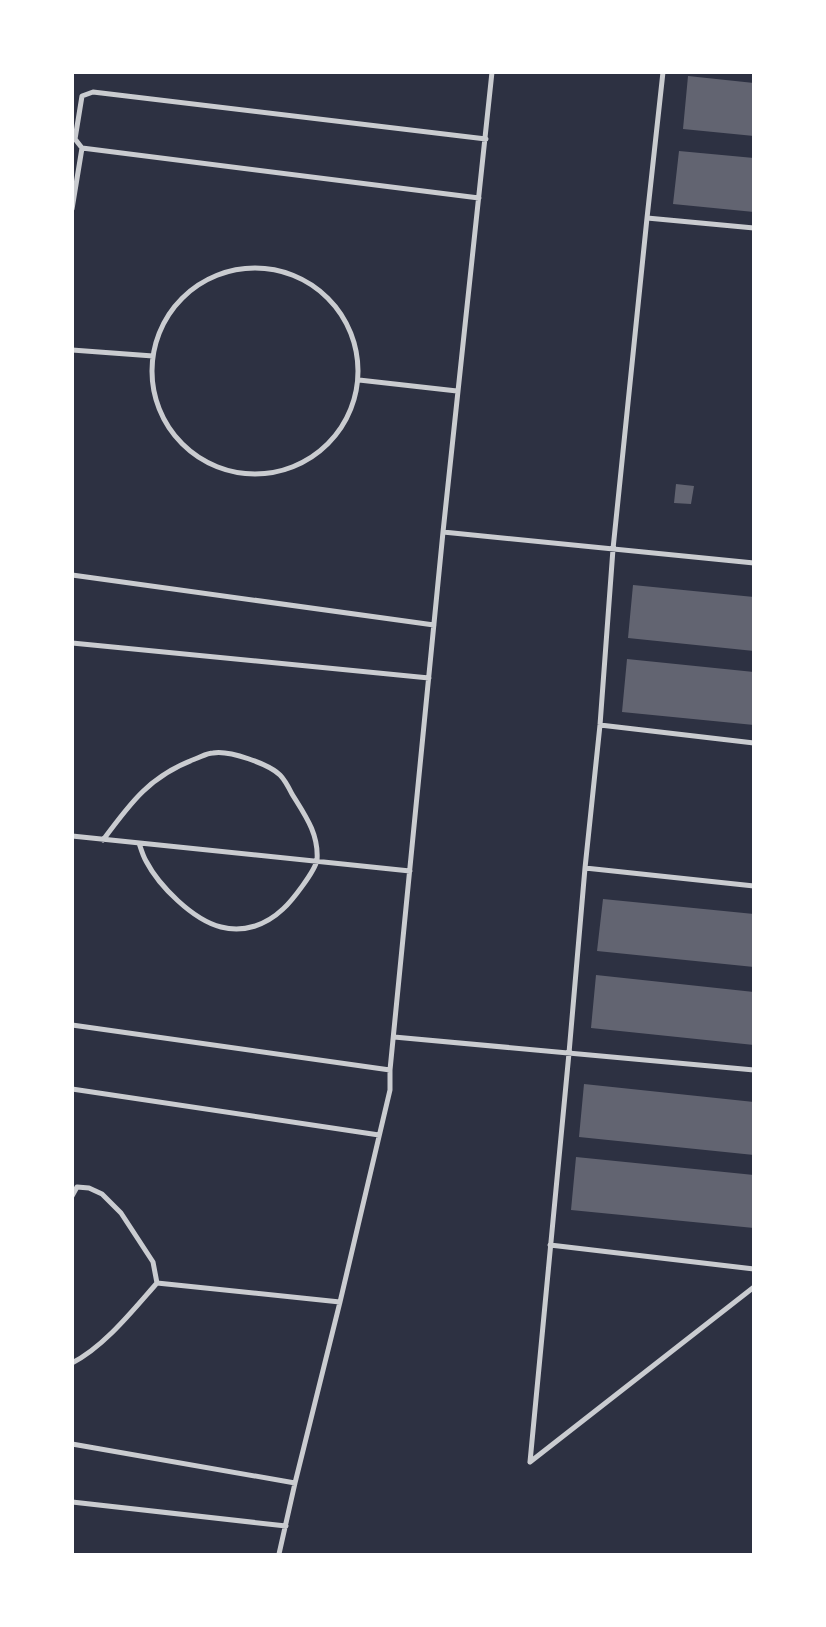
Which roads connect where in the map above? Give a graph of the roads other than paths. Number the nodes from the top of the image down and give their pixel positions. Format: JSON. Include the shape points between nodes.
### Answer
{"nodes":[{"id":1,"x":492,"y":72,"type":"edge"},
{"id":2,"x":664,"y":72,"type":"edge"},
{"id":3,"x":486,"y":139,"type":"junction"},
{"id":4,"x":82,"y":148,"type":"junction"},
{"id":5,"x":479,"y":198,"type":"junction"},
{"id":6,"x":72,"y":210,"type":"edge"},
{"id":7,"x":647,"y":218,"type":"junction"},
{"id":8,"x":754,"y":228,"type":"edge"},
{"id":9,"x":72,"y":350,"type":"edge"},
{"id":10,"x":153,"y":356,"type":"junction"},
{"id":11,"x":359,"y":380,"type":"junction"},
{"id":12,"x":458,"y":392,"type":"junction"},
{"id":13,"x":443,"y":532,"type":"junction"},
{"id":14,"x":613,"y":549,"type":"junction"},
{"id":15,"x":754,"y":563,"type":"edge"},
{"id":16,"x":72,"y":575,"type":"edge"},
{"id":17,"x":434,"y":625,"type":"junction"},
{"id":18,"x":72,"y":643,"type":"edge"},
{"id":19,"x":429,"y":678,"type":"junction"},
{"id":20,"x":600,"y":725,"type":"junction"},
{"id":21,"x":754,"y":743,"type":"edge"},
{"id":22,"x":72,"y":836,"type":"edge"},
{"id":23,"x":103,"y":840,"type":"junction"},
{"id":24,"x":139,"y":843,"type":"junction"},
{"id":25,"x":317,"y":862,"type":"junction"},
{"id":26,"x":585,"y":868,"type":"junction"},
{"id":27,"x":410,"y":871,"type":"junction"},
{"id":28,"x":754,"y":886,"type":"edge"},
{"id":29,"x":72,"y":1025,"type":"edge"},
{"id":30,"x":394,"y":1037,"type":"junction"},
{"id":31,"x":570,"y":1053,"type":"junction"},
{"id":32,"x":390,"y":1070,"type":"junction"},
{"id":33,"x":754,"y":1070,"type":"edge"},
{"id":34,"x":72,"y":1089,"type":"edge"},
{"id":35,"x":379,"y":1135,"type":"junction"},
{"id":36,"x":72,"y":1196,"type":"edge"},
{"id":37,"x":550,"y":1244,"type":"junction"},
{"id":38,"x":754,"y":1269,"type":"edge"},
{"id":39,"x":157,"y":1283,"type":"junction"},
{"id":40,"x":754,"y":1287,"type":"edge"},
{"id":41,"x":340,"y":1302,"type":"junction"},
{"id":42,"x":72,"y":1363,"type":"edge"},
{"id":43,"x":72,"y":1444,"type":"edge"},
{"id":44,"x":295,"y":1483,"type":"junction"},
{"id":45,"x":72,"y":1502,"type":"edge"},
{"id":46,"x":286,"y":1526,"type":"junction"},
{"id":47,"x":280,"y":1554,"type":"edge"}],
"edges":[{"from":1,"to":3,"type":"street"},
{"from":2,"to":7,"type":"street"},
{"from":3,"to":4,"type":"street","via":[[93,92],[82,96],[75,139]]},
{"from":3,"to":5,"type":"street"},
{"from":4,"to":5,"type":"street"},
{"from":4,"to":6,"type":"street"},
{"from":5,"to":12,"type":"street"},
{"from":7,"to":8,"type":"street"},
{"from":7,"to":14,"type":"street"},
{"from":9,"to":10,"type":"street"},
{"from":10,"to":11,"type":"street","via":[[162,326],[186,294],[205,280],[235,269],[266,268],[298,276],[324,293],[345,318],[357,348]]},
{"from":10,"to":11,"type":"street","via":[[152,384],[160,410],[174,434],[193,454],[217,467],[244,474],[272,473],[298,466],[322,451],[340,431],[353,406]]},
{"from":11,"to":12,"type":"street"},
{"from":12,"to":13,"type":"street"},
{"from":13,"to":14,"type":"street"},
{"from":13,"to":17,"type":"street"},
{"from":14,"to":15,"type":"street"},
{"from":14,"to":20,"type":"street"},
{"from":16,"to":17,"type":"street"},
{"from":17,"to":19,"type":"street"},
{"from":18,"to":19,"type":"street"},
{"from":19,"to":27,"type":"street"},
{"from":20,"to":21,"type":"street"},
{"from":20,"to":26,"type":"street"},
{"from":22,"to":23,"type":"street"},
{"from":23,"to":24,"type":"street"},
{"from":23,"to":25,"type":"street","via":[[140,793],[163,774],[213,752],[248,758],[280,774],[310,822],[317,842]]},
{"from":24,"to":25,"type":"street"},
{"from":24,"to":25,"type":"street","via":[[146,862],[183,905],[209,924],[224,928],[253,928],[277,916],[307,880]]},
{"from":25,"to":27,"type":"street"},
{"from":26,"to":28,"type":"street"},
{"from":26,"to":31,"type":"street"},
{"from":27,"to":30,"type":"street"},
{"from":29,"to":32,"type":"street"},
{"from":30,"to":31,"type":"street"},
{"from":30,"to":32,"type":"street"},
{"from":31,"to":33,"type":"street"},
{"from":31,"to":37,"type":"street"},
{"from":32,"to":35,"type":"street","via":[[390,1090]]},
{"from":34,"to":35,"type":"street"},
{"from":35,"to":41,"type":"street"},
{"from":36,"to":39,"type":"street","via":[[77,1187],[89,1188],[102,1194],[121,1213],[153,1262]]},
{"from":37,"to":38,"type":"street"},
{"from":37,"to":40,"type":"street","via":[[530,1462]]},
{"from":39,"to":41,"type":"street"},
{"from":39,"to":42,"type":"street","via":[[101,1342]]},
{"from":41,"to":44,"type":"street"},
{"from":43,"to":44,"type":"street"},
{"from":44,"to":46,"type":"street"},
{"from":45,"to":46,"type":"street"},
{"from":46,"to":47,"type":"street"}]}
